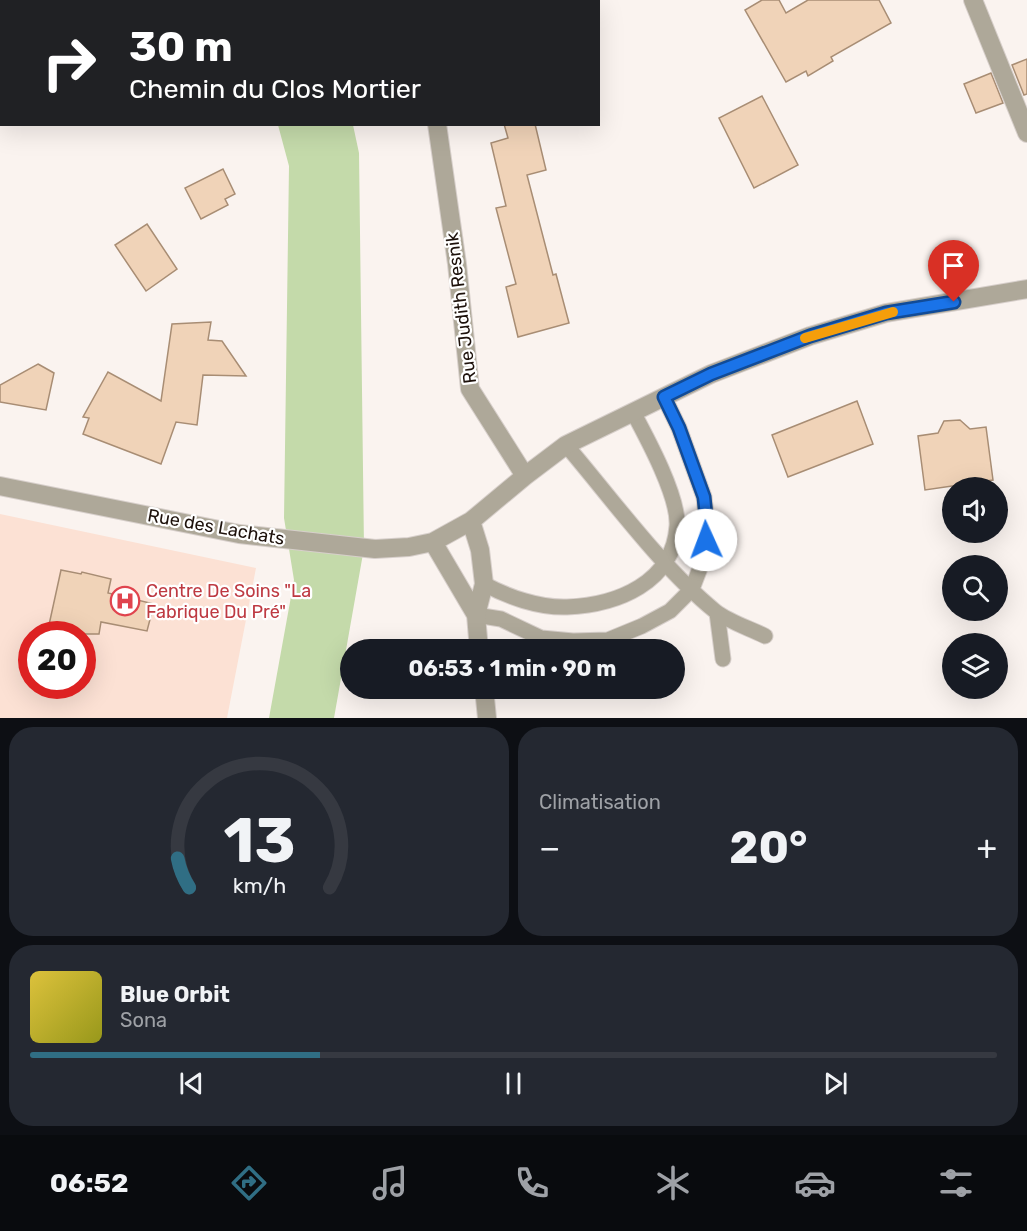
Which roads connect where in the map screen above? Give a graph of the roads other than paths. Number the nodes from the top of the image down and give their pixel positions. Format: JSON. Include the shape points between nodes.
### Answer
{"nodes":[{"id":1,"x":973,"y":0,"type":"edge"},
{"id":2,"x":437,"y":126,"type":"edge"},
{"id":3,"x":1027,"y":133,"type":"edge"},
{"id":4,"x":1027,"y":289,"type":"edge"},
{"id":5,"x":664,"y":397,"type":"junction"},
{"id":6,"x":633,"y":412,"type":"junction"},
{"id":7,"x":566,"y":446,"type":"junction"},
{"id":8,"x":525,"y":476,"type":"junction"},
{"id":9,"x":0,"y":486,"type":"edge"},
{"id":10,"x":471,"y":521,"type":"junction"},
{"id":11,"x":433,"y":542,"type":"junction"},
{"id":12,"x":666,"y":563,"type":"junction"},
{"id":13,"x":484,"y":584,"type":"junction"},
{"id":14,"x":692,"y":589,"type":"junction"},
{"id":15,"x":717,"y":613,"type":"junction"},
{"id":16,"x":476,"y":615,"type":"junction"},
{"id":17,"x":765,"y":636,"type":"dead end"},
{"id":18,"x":478,"y":639,"type":"edge"},
{"id":19,"x":723,"y":660,"type":"dead end"},
{"id":20,"x":485,"y":699,"type":"edge"},
{"id":21,"x":487,"y":718,"type":"edge"}],
"edges":[{"from":1,"to":3,"type":"street"},
{"from":2,"to":8,"type":"street","name":"Rue Judith Resnik","via":[[470,389]]},
{"from":4,"to":5,"type":"street","name":"Rue des Lachats","via":[[886,313],[810,336],[711,374]]},
{"from":5,"to":6,"type":"street","name":"Rue des Lachats"},
{"from":5,"to":14,"type":"lane","via":[[704,497],[705,555]]},
{"from":6,"to":7,"type":"street","name":"Rue des Lachats"},
{"from":6,"to":12,"type":"lane","via":[[675,505],[677,526]]},
{"from":7,"to":8,"type":"street","name":"Rue des Lachats"},
{"from":7,"to":12,"type":"lane"},
{"from":8,"to":10,"type":"street","name":"Rue des Lachats"},
{"from":9,"to":11,"type":"street","name":"Rue des Lachats","via":[[239,534],[375,549]]},
{"from":10,"to":11,"type":"street","name":"Rue des Lachats"},
{"from":10,"to":13,"type":"street"},
{"from":11,"to":16,"type":"street"},
{"from":12,"to":13,"type":"lane","via":[[645,585],[626,596],[566,607],[533,603]]},
{"from":12,"to":14,"type":"lane"},
{"from":13,"to":16,"type":"street"},
{"from":14,"to":15,"type":"lane"},
{"from":14,"to":16,"type":"lane","via":[[670,611],[608,640],[541,638],[501,619]]},
{"from":15,"to":17,"type":"lane"},
{"from":15,"to":19,"type":"lane"},
{"from":16,"to":18,"type":"street"},
{"from":20,"to":21,"type":"street"}]}
